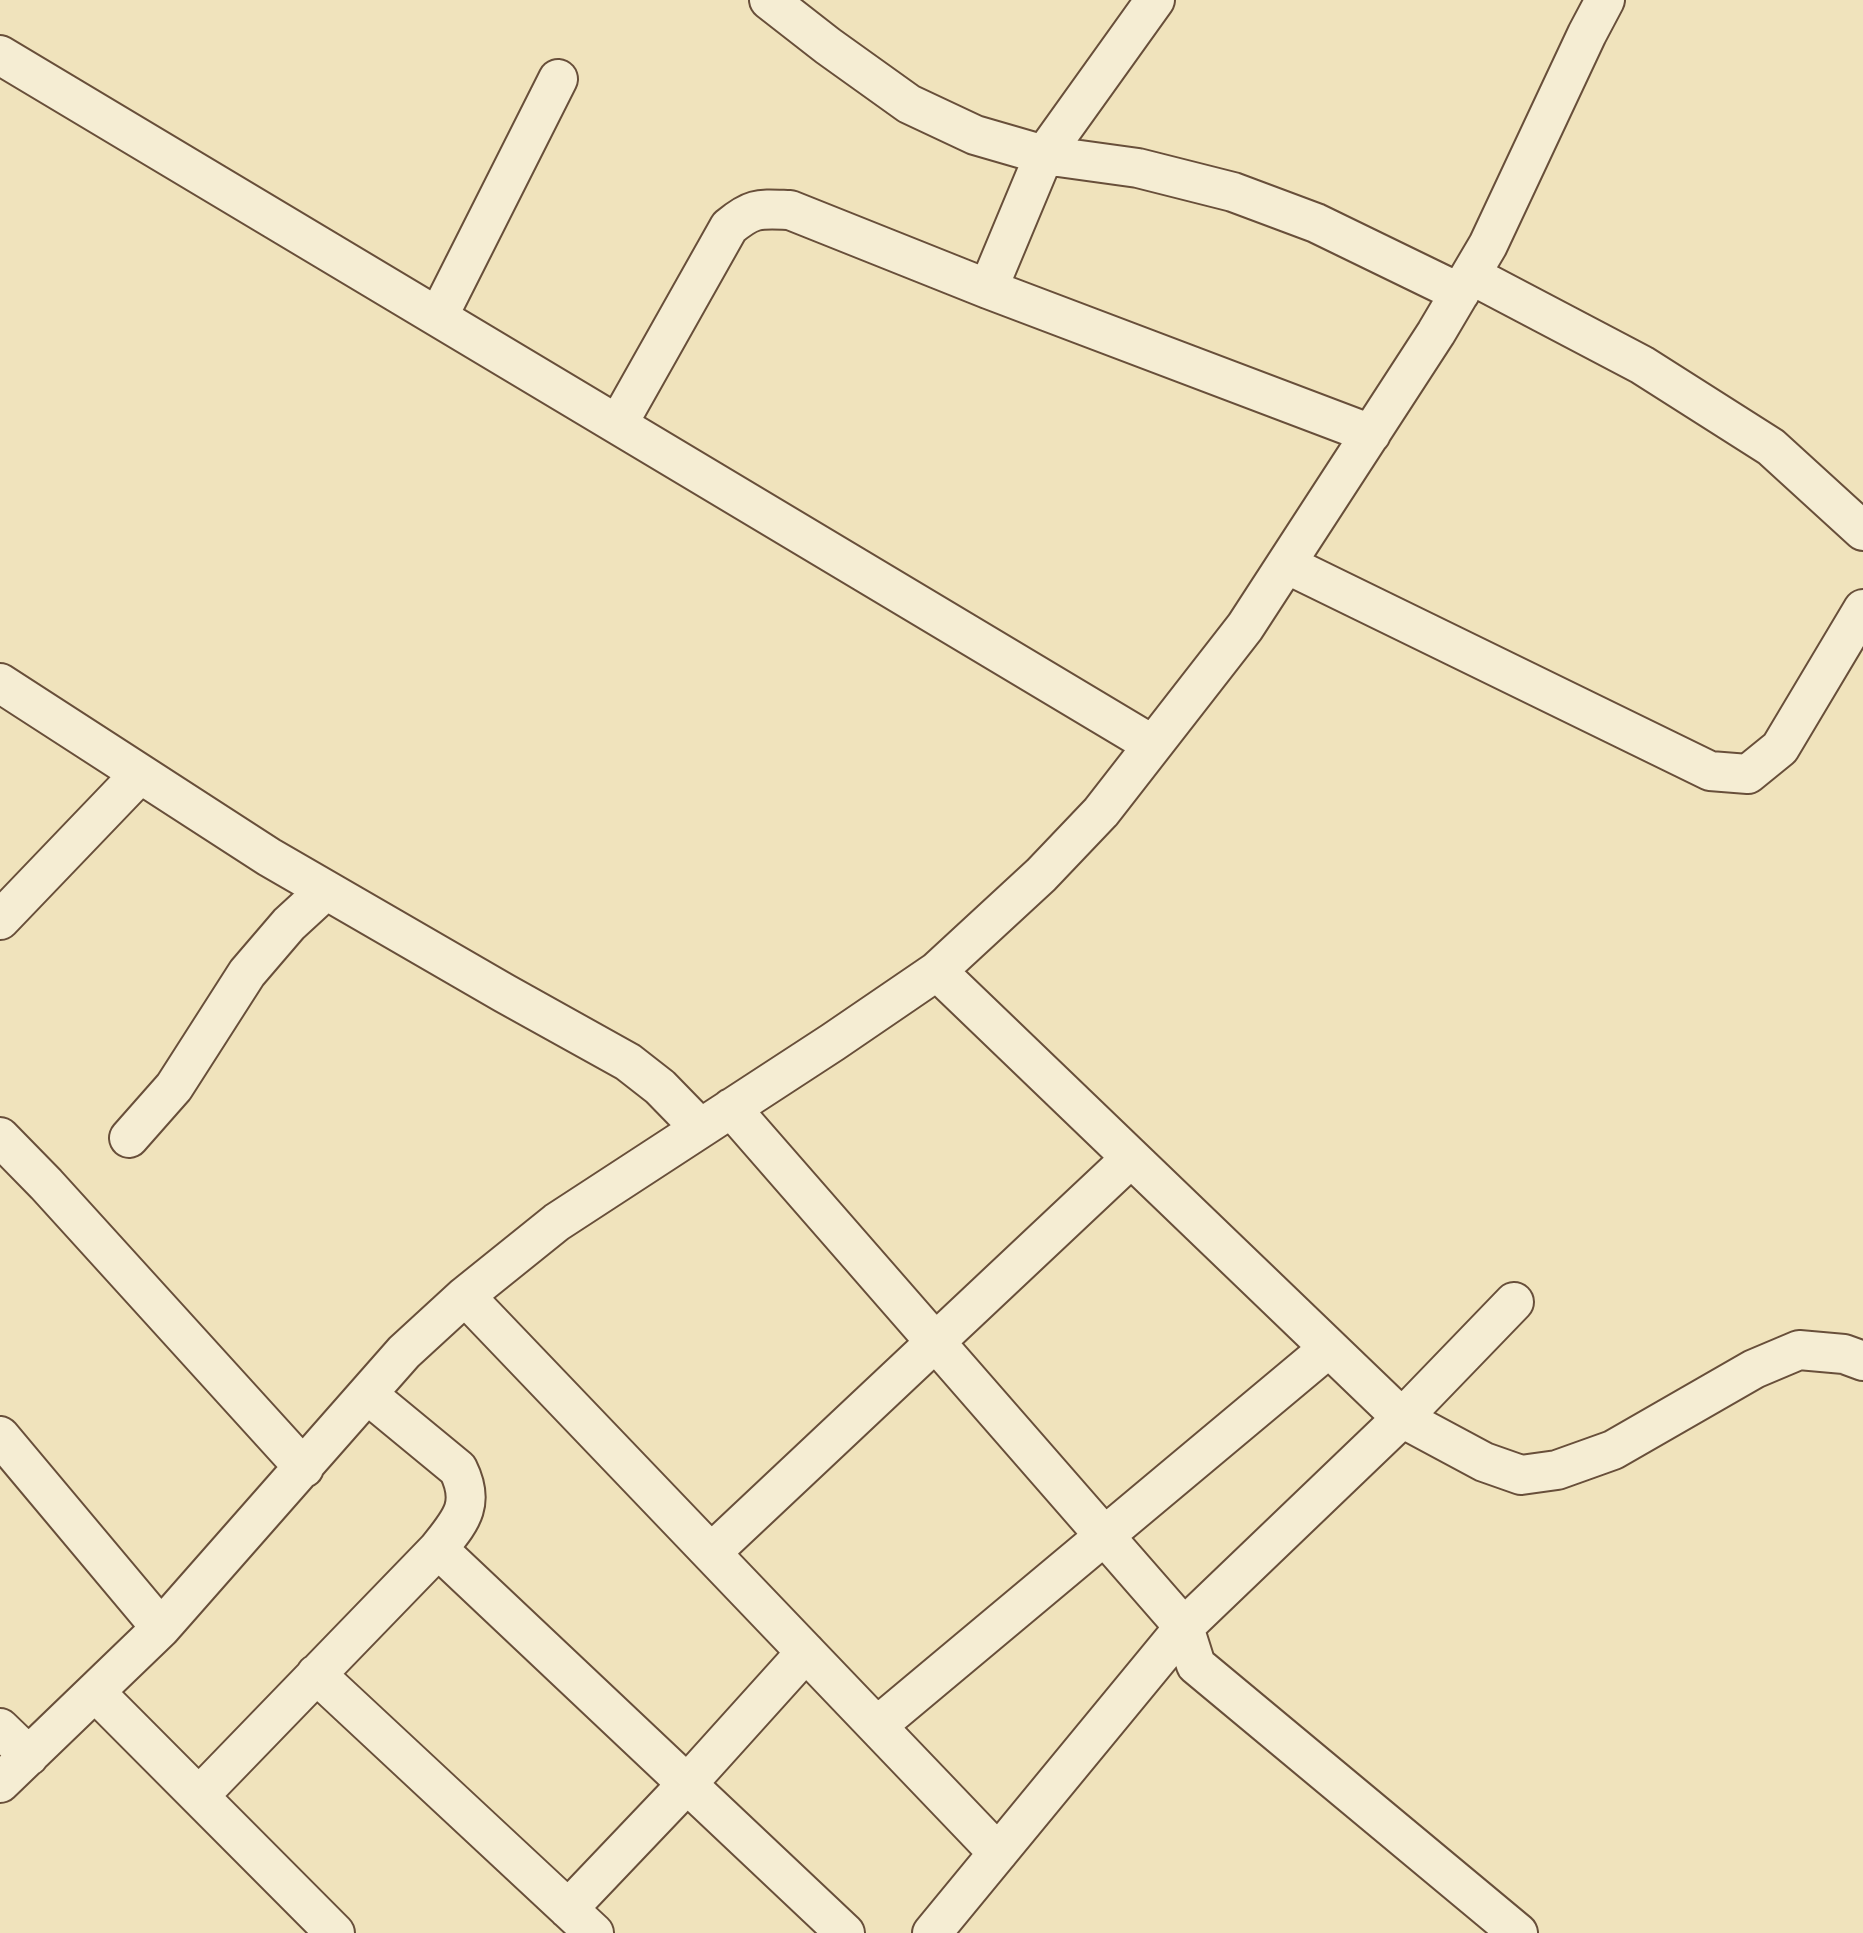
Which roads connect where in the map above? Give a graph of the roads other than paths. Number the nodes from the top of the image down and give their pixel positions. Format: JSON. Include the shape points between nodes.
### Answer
{"nodes":[{"id":1,"x":769,"y":0,"type":"edge"},
{"id":2,"x":1155,"y":0,"type":"edge"},
{"id":3,"x":1605,"y":0,"type":"edge"},
{"id":4,"x":0,"y":55,"type":"edge"},
{"id":5,"x":558,"y":79,"type":"dead end"},
{"id":6,"x":1044,"y":155,"type":"junction"},
{"id":7,"x":1465,"y":284,"type":"junction"},
{"id":8,"x":988,"y":289,"type":"junction"},
{"id":9,"x":438,"y":317,"type":"junction"},
{"id":10,"x":618,"y":424,"type":"junction"},
{"id":11,"x":1371,"y":433,"type":"junction"},
{"id":12,"x":1863,"y":531,"type":"edge"},
{"id":13,"x":1286,"y":564,"type":"junction"},
{"id":14,"x":1863,"y":610,"type":"edge"},
{"id":15,"x":0,"y":683,"type":"edge"},
{"id":16,"x":1153,"y":745,"type":"junction"},
{"id":17,"x":140,"y":774,"type":"junction"},
{"id":18,"x":326,"y":890,"type":"junction"},
{"id":19,"x":0,"y":920,"type":"edge"},
{"id":20,"x":937,"y":971,"type":"junction"},
{"id":21,"x":715,"y":1118,"type":"junction"},
{"id":22,"x":0,"y":1137,"type":"edge"},
{"id":23,"x":129,"y":1138,"type":"dead end"},
{"id":24,"x":1131,"y":1157,"type":"junction"},
{"id":25,"x":465,"y":1296,"type":"junction"},
{"id":26,"x":1514,"y":1302,"type":"dead end"},
{"id":27,"x":936,"y":1342,"type":"junction"},
{"id":28,"x":1329,"y":1348,"type":"junction"},
{"id":29,"x":1863,"y":1361,"type":"edge"},
{"id":30,"x":367,"y":1394,"type":"junction"},
{"id":31,"x":1402,"y":1418,"type":"junction"},
{"id":32,"x":0,"y":1436,"type":"edge"},
{"id":33,"x":304,"y":1468,"type":"junction"},
{"id":34,"x":1105,"y":1536,"type":"junction"},
{"id":35,"x":438,"y":1549,"type":"junction"},
{"id":36,"x":712,"y":1553,"type":"junction"},
{"id":37,"x":1184,"y":1627,"type":"junction"},
{"id":38,"x":161,"y":1628,"type":"junction"},
{"id":39,"x":806,"y":1652,"type":"junction"},
{"id":40,"x":316,"y":1674,"type":"junction"},
{"id":41,"x":95,"y":1692,"type":"junction"},
{"id":42,"x":877,"y":1726,"type":"junction"},
{"id":43,"x":0,"y":1728,"type":"edge"},
{"id":44,"x":29,"y":1756,"type":"junction"},
{"id":45,"x":0,"y":1783,"type":"edge"},
{"id":46,"x":687,"y":1784,"type":"junction"},
{"id":47,"x":199,"y":1796,"type":"junction"},
{"id":48,"x":998,"y":1853,"type":"junction"},
{"id":49,"x":581,"y":1921,"type":"edge"},
{"id":50,"x":333,"y":1932,"type":"edge"},
{"id":51,"x":845,"y":1933,"type":"edge"},
{"id":52,"x":932,"y":1933,"type":"edge"},
{"id":53,"x":1518,"y":1933,"type":"edge"}],
"edges":[{"from":1,"to":6,"type":"street","via":[[909,104],[975,135]]},
{"from":2,"to":6,"type":"street"},
{"from":3,"to":7,"type":"street"},
{"from":4,"to":9,"type":"street"},
{"from":5,"to":9,"type":"street"},
{"from":6,"to":7,"type":"street","via":[[1138,168],[1233,192]]},
{"from":6,"to":8,"type":"street"},
{"from":7,"to":11,"type":"street"},
{"from":7,"to":12,"type":"street","via":[[1642,365],[1771,447]]},
{"from":8,"to":10,"type":"street","via":[[790,210],[746,213],[729,227]]},
{"from":8,"to":11,"type":"street"},
{"from":9,"to":10,"type":"street"},
{"from":10,"to":16,"type":"street"},
{"from":11,"to":13,"type":"street"},
{"from":13,"to":14,"type":"street","via":[[1710,771],[1735,774],[1748,774],[1780,748]]},
{"from":13,"to":16,"type":"street","via":[[1245,627]]},
{"from":15,"to":17,"type":"street"},
{"from":16,"to":20,"type":"street","via":[[1101,812],[1041,875]]},
{"from":17,"to":18,"type":"street"},
{"from":17,"to":19,"type":"street"},
{"from":18,"to":21,"type":"street","via":[[628,1062],[660,1087]]},
{"from":18,"to":23,"type":"street","via":[[247,973],[174,1087]]},
{"from":20,"to":21,"type":"street"},
{"from":20,"to":24,"type":"street"},
{"from":21,"to":25,"type":"street","via":[[557,1222]]},
{"from":21,"to":27,"type":"street"},
{"from":22,"to":33,"type":"street"},
{"from":24,"to":27,"type":"street"},
{"from":24,"to":28,"type":"street"},
{"from":25,"to":30,"type":"street","via":[[404,1352]]},
{"from":25,"to":36,"type":"street"},
{"from":26,"to":31,"type":"street"},
{"from":27,"to":34,"type":"street"},
{"from":27,"to":36,"type":"street"},
{"from":28,"to":31,"type":"street"},
{"from":28,"to":34,"type":"street"},
{"from":29,"to":31,"type":"street","via":[[1844,1354],[1799,1350],[1754,1369],[1613,1450],[1557,1470],[1521,1475],[1484,1462]]},
{"from":30,"to":33,"type":"street"},
{"from":30,"to":35,"type":"street","via":[[458,1469],[465,1483],[462,1519]]},
{"from":31,"to":37,"type":"street"},
{"from":32,"to":38,"type":"street"},
{"from":33,"to":38,"type":"street"},
{"from":34,"to":37,"type":"street"},
{"from":34,"to":42,"type":"street"},
{"from":35,"to":40,"type":"street"},
{"from":35,"to":46,"type":"street"},
{"from":36,"to":39,"type":"street"},
{"from":37,"to":48,"type":"street"},
{"from":37,"to":53,"type":"street","via":[[1196,1665]]},
{"from":38,"to":41,"type":"street"},
{"from":39,"to":42,"type":"street"},
{"from":39,"to":46,"type":"street"},
{"from":40,"to":47,"type":"street"},
{"from":40,"to":49,"type":"street"},
{"from":41,"to":44,"type":"street"},
{"from":41,"to":47,"type":"street"},
{"from":42,"to":48,"type":"street"},
{"from":43,"to":44,"type":"street"},
{"from":44,"to":45,"type":"street"},
{"from":46,"to":49,"type":"street"},
{"from":46,"to":51,"type":"street"},
{"from":47,"to":50,"type":"street"},
{"from":48,"to":52,"type":"street"}]}
